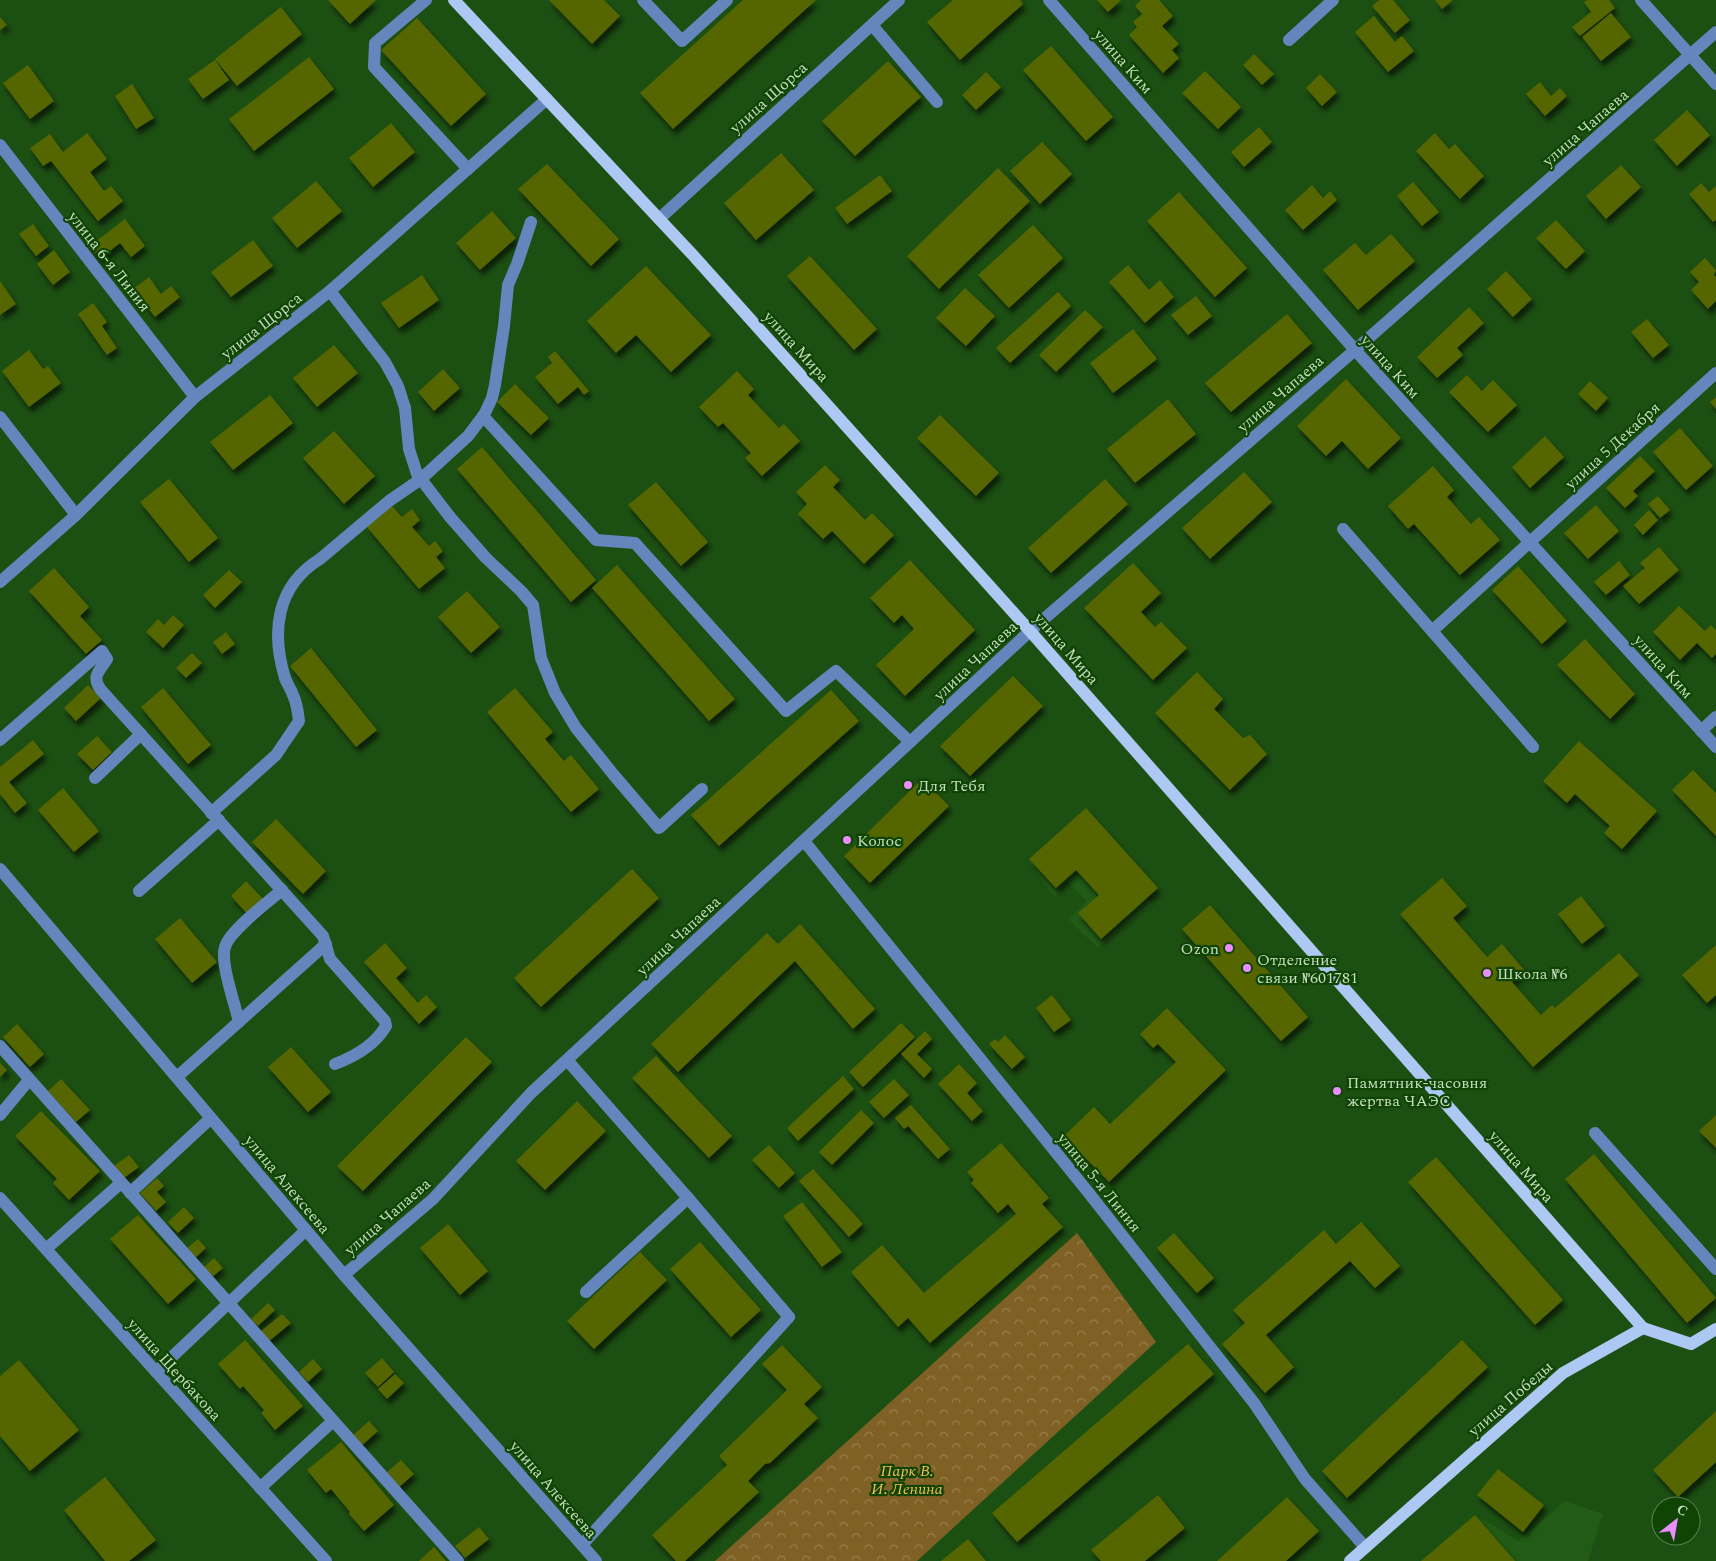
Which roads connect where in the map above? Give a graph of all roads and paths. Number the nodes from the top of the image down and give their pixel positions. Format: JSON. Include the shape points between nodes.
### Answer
{"nodes":[{"id":1,"x":426,"y":0,"type":"edge"},
{"id":2,"x":454,"y":0,"type":"edge"},
{"id":3,"x":642,"y":0,"type":"edge"},
{"id":4,"x":727,"y":0,"type":"edge"},
{"id":5,"x":899,"y":0,"type":"edge"},
{"id":6,"x":1049,"y":0,"type":"edge"},
{"id":7,"x":1333,"y":0,"type":"edge"},
{"id":8,"x":1641,"y":0,"type":"edge"},
{"id":9,"x":872,"y":25,"type":"junction"},
{"id":10,"x":1716,"y":32,"type":"edge"},
{"id":11,"x":1289,"y":40,"type":"dead end"},
{"id":12,"x":1690,"y":56,"type":"junction"},
{"id":13,"x":1716,"y":84,"type":"edge"},
{"id":14,"x":547,"y":99,"type":"junction"},
{"id":15,"x":937,"y":102,"type":"dead end"},
{"id":16,"x":0,"y":144,"type":"edge"},
{"id":17,"x":468,"y":169,"type":"junction"},
{"id":18,"x":659,"y":218,"type":"junction"},
{"id":19,"x":531,"y":222,"type":"dead end"},
{"id":20,"x":330,"y":291,"type":"junction"},
{"id":21,"x":1355,"y":350,"type":"junction"},
{"id":22,"x":1716,"y":373,"type":"edge"},
{"id":23,"x":194,"y":397,"type":"junction"},
{"id":24,"x":483,"y":416,"type":"junction"},
{"id":25,"x":0,"y":417,"type":"edge"},
{"id":26,"x":421,"y":479,"type":"junction"},
{"id":27,"x":76,"y":515,"type":"junction"},
{"id":28,"x":1343,"y":529,"type":"dead end"},
{"id":29,"x":1529,"y":542,"type":"junction"},
{"id":30,"x":0,"y":582,"type":"edge"},
{"id":31,"x":1030,"y":631,"type":"junction"},
{"id":32,"x":1432,"y":631,"type":"junction"},
{"id":33,"x":1716,"y":717,"type":"edge"},
{"id":34,"x":1701,"y":731,"type":"junction"},
{"id":35,"x":141,"y":734,"type":"junction"},
{"id":36,"x":0,"y":740,"type":"edge"},
{"id":37,"x":910,"y":742,"type":"junction"},
{"id":38,"x":1533,"y":747,"type":"dead end"},
{"id":39,"x":1716,"y":747,"type":"edge"},
{"id":40,"x":95,"y":778,"type":"dead end"},
{"id":41,"x":702,"y":789,"type":"dead end"},
{"id":42,"x":215,"y":816,"type":"junction"},
{"id":43,"x":804,"y":841,"type":"junction"},
{"id":44,"x":0,"y":869,"type":"edge"},
{"id":45,"x":282,"y":890,"type":"junction"},
{"id":46,"x":139,"y":891,"type":"dead end"},
{"id":47,"x":326,"y":944,"type":"junction"},
{"id":48,"x":239,"y":1022,"type":"junction"},
{"id":49,"x":0,"y":1046,"type":"edge"},
{"id":50,"x":567,"y":1060,"type":"junction"},
{"id":51,"x":335,"y":1064,"type":"dead end"},
{"id":52,"x":177,"y":1078,"type":"junction"},
{"id":53,"x":29,"y":1080,"type":"junction"},
{"id":54,"x":0,"y":1114,"type":"edge"},
{"id":55,"x":211,"y":1118,"type":"junction"},
{"id":56,"x":1595,"y":1133,"type":"dead end"},
{"id":57,"x":121,"y":1183,"type":"junction"},
{"id":58,"x":130,"y":1194,"type":"junction"},
{"id":59,"x":0,"y":1198,"type":"edge"},
{"id":60,"x":688,"y":1198,"type":"junction"},
{"id":61,"x":306,"y":1230,"type":"junction"},
{"id":62,"x":46,"y":1250,"type":"junction"},
{"id":63,"x":1716,"y":1270,"type":"edge"},
{"id":64,"x":344,"y":1275,"type":"junction"},
{"id":65,"x":586,"y":1292,"type":"dead end"},
{"id":66,"x":227,"y":1303,"type":"junction"},
{"id":67,"x":1643,"y":1328,"type":"junction"},
{"id":68,"x":1716,"y":1329,"type":"edge"},
{"id":69,"x":156,"y":1372,"type":"junction"},
{"id":70,"x":333,"y":1422,"type":"junction"},
{"id":71,"x":260,"y":1488,"type":"junction"},
{"id":72,"x":582,"y":1545,"type":"junction"},
{"id":73,"x":1365,"y":1547,"type":"junction"},
{"id":74,"x":326,"y":1561,"type":"edge"},
{"id":75,"x":458,"y":1561,"type":"edge"},
{"id":76,"x":596,"y":1561,"type":"edge"},
{"id":77,"x":1350,"y":1561,"type":"edge"}],
"edges":[{"from":1,"to":17,"type":"street","via":[[375,43],[374,68]]},
{"from":2,"to":14,"type":"main road","name":"улица Мира"},
{"from":3,"to":4,"type":"street","via":[[682,41]]},
{"from":5,"to":9,"type":"street","name":"улица Щорса"},
{"from":6,"to":21,"type":"street","name":"улица Ким"},
{"from":7,"to":11,"type":"street"},
{"from":8,"to":12,"type":"street"},
{"from":9,"to":15,"type":"street"},
{"from":9,"to":18,"type":"street","name":"улица Щорса"},
{"from":10,"to":12,"type":"street","name":"улица Чапаева"},
{"from":12,"to":13,"type":"street"},
{"from":12,"to":21,"type":"street","name":"улица Чапаева"},
{"from":14,"to":17,"type":"street","name":"улица Щорса"},
{"from":14,"to":18,"type":"main road","name":"улица Мира"},
{"from":16,"to":23,"type":"street","name":"улица 6-я Линия"},
{"from":17,"to":20,"type":"street","name":"улица Щорса"},
{"from":18,"to":31,"type":"main road","name":"улица Мира"},
{"from":19,"to":24,"type":"street","via":[[508,285],[495,385]]},
{"from":20,"to":23,"type":"street","name":"улица Щорса"},
{"from":20,"to":26,"type":"street","via":[[380,354],[398,386],[405,408],[409,449]]},
{"from":21,"to":29,"type":"street","name":"улица Ким"},
{"from":21,"to":31,"type":"street","name":"улица Чапаева"},
{"from":22,"to":29,"type":"street","name":"улица 5 Декабря"},
{"from":23,"to":27,"type":"street","name":"улица Щорса"},
{"from":24,"to":26,"type":"street","via":[[468,436]]},
{"from":24,"to":37,"type":"street","via":[[596,540],[635,544],[786,710],[836,671]]},
{"from":25,"to":27,"type":"street"},
{"from":26,"to":41,"type":"street","via":[[486,558],[533,605],[541,658],[555,693],[576,728],[659,828]]},
{"from":26,"to":42,"type":"street","via":[[310,565],[286,595],[277,635],[282,666],[294,695],[299,721],[276,755]]},
{"from":27,"to":30,"type":"street","name":"улица Щорса"},
{"from":28,"to":32,"type":"street"},
{"from":29,"to":32,"type":"street","name":"улица 5 Декабря"},
{"from":29,"to":34,"type":"street","name":"улица Ким"},
{"from":31,"to":37,"type":"street","name":"улица Чапаева"},
{"from":31,"to":67,"type":"main road","name":"улица Мира"},
{"from":32,"to":38,"type":"street"},
{"from":33,"to":34,"type":"street"},
{"from":34,"to":39,"type":"street","name":"улица Ким"},
{"from":35,"to":36,"type":"street","via":[[96,682],[96,676],[107,659],[102,651]]},
{"from":35,"to":40,"type":"street"},
{"from":35,"to":42,"type":"street"},
{"from":37,"to":43,"type":"street","name":"улица Чапаева"},
{"from":42,"to":45,"type":"street"},
{"from":42,"to":46,"type":"street"},
{"from":43,"to":50,"type":"street","name":"улица Чапаева"},
{"from":43,"to":73,"type":"street","name":"улица 5-я Линия","via":[[1101,1208],[1254,1403],[1305,1479]]},
{"from":44,"to":52,"type":"street","name":"улица Алексеева"},
{"from":45,"to":47,"type":"street","via":[[323,936]]},
{"from":45,"to":48,"type":"street","via":[[230,937],[224,948]]},
{"from":47,"to":48,"type":"street"},
{"from":47,"to":51,"type":"street","via":[[330,959],[386,1026],[381,1036],[366,1048]]},
{"from":48,"to":52,"type":"street"},
{"from":49,"to":53,"type":"street"},
{"from":50,"to":60,"type":"street"},
{"from":50,"to":64,"type":"street","name":"улица Чапаева","via":[[531,1093],[434,1198]]},
{"from":52,"to":55,"type":"street","name":"улица Алексеева"},
{"from":53,"to":54,"type":"street"},
{"from":53,"to":57,"type":"street"},
{"from":55,"to":58,"type":"street"},
{"from":55,"to":61,"type":"street","name":"улица Алексеева"},
{"from":56,"to":63,"type":"street"},
{"from":57,"to":58,"type":"street"},
{"from":57,"to":62,"type":"street"},
{"from":58,"to":66,"type":"street"},
{"from":59,"to":62,"type":"street","name":"улица Щербакова"},
{"from":60,"to":65,"type":"street"},
{"from":60,"to":72,"type":"street","via":[[789,1317]]},
{"from":61,"to":64,"type":"street","name":"улица Алексеева"},
{"from":61,"to":66,"type":"street"},
{"from":62,"to":69,"type":"street","name":"улица Щербакова"},
{"from":64,"to":72,"type":"street","name":"улица Алексеева"},
{"from":66,"to":69,"type":"street"},
{"from":66,"to":70,"type":"street"},
{"from":67,"to":68,"type":"main road","via":[[1691,1344]]},
{"from":67,"to":73,"type":"main road","name":"улица Победы","via":[[1563,1373]]},
{"from":69,"to":71,"type":"street","name":"улица Щербакова"},
{"from":70,"to":71,"type":"street"},
{"from":70,"to":75,"type":"street"},
{"from":71,"to":74,"type":"street","name":"улица Щербакова"},
{"from":72,"to":76,"type":"street","name":"улица Алексеева"},
{"from":73,"to":77,"type":"main road","name":"улица Победы"}]}
